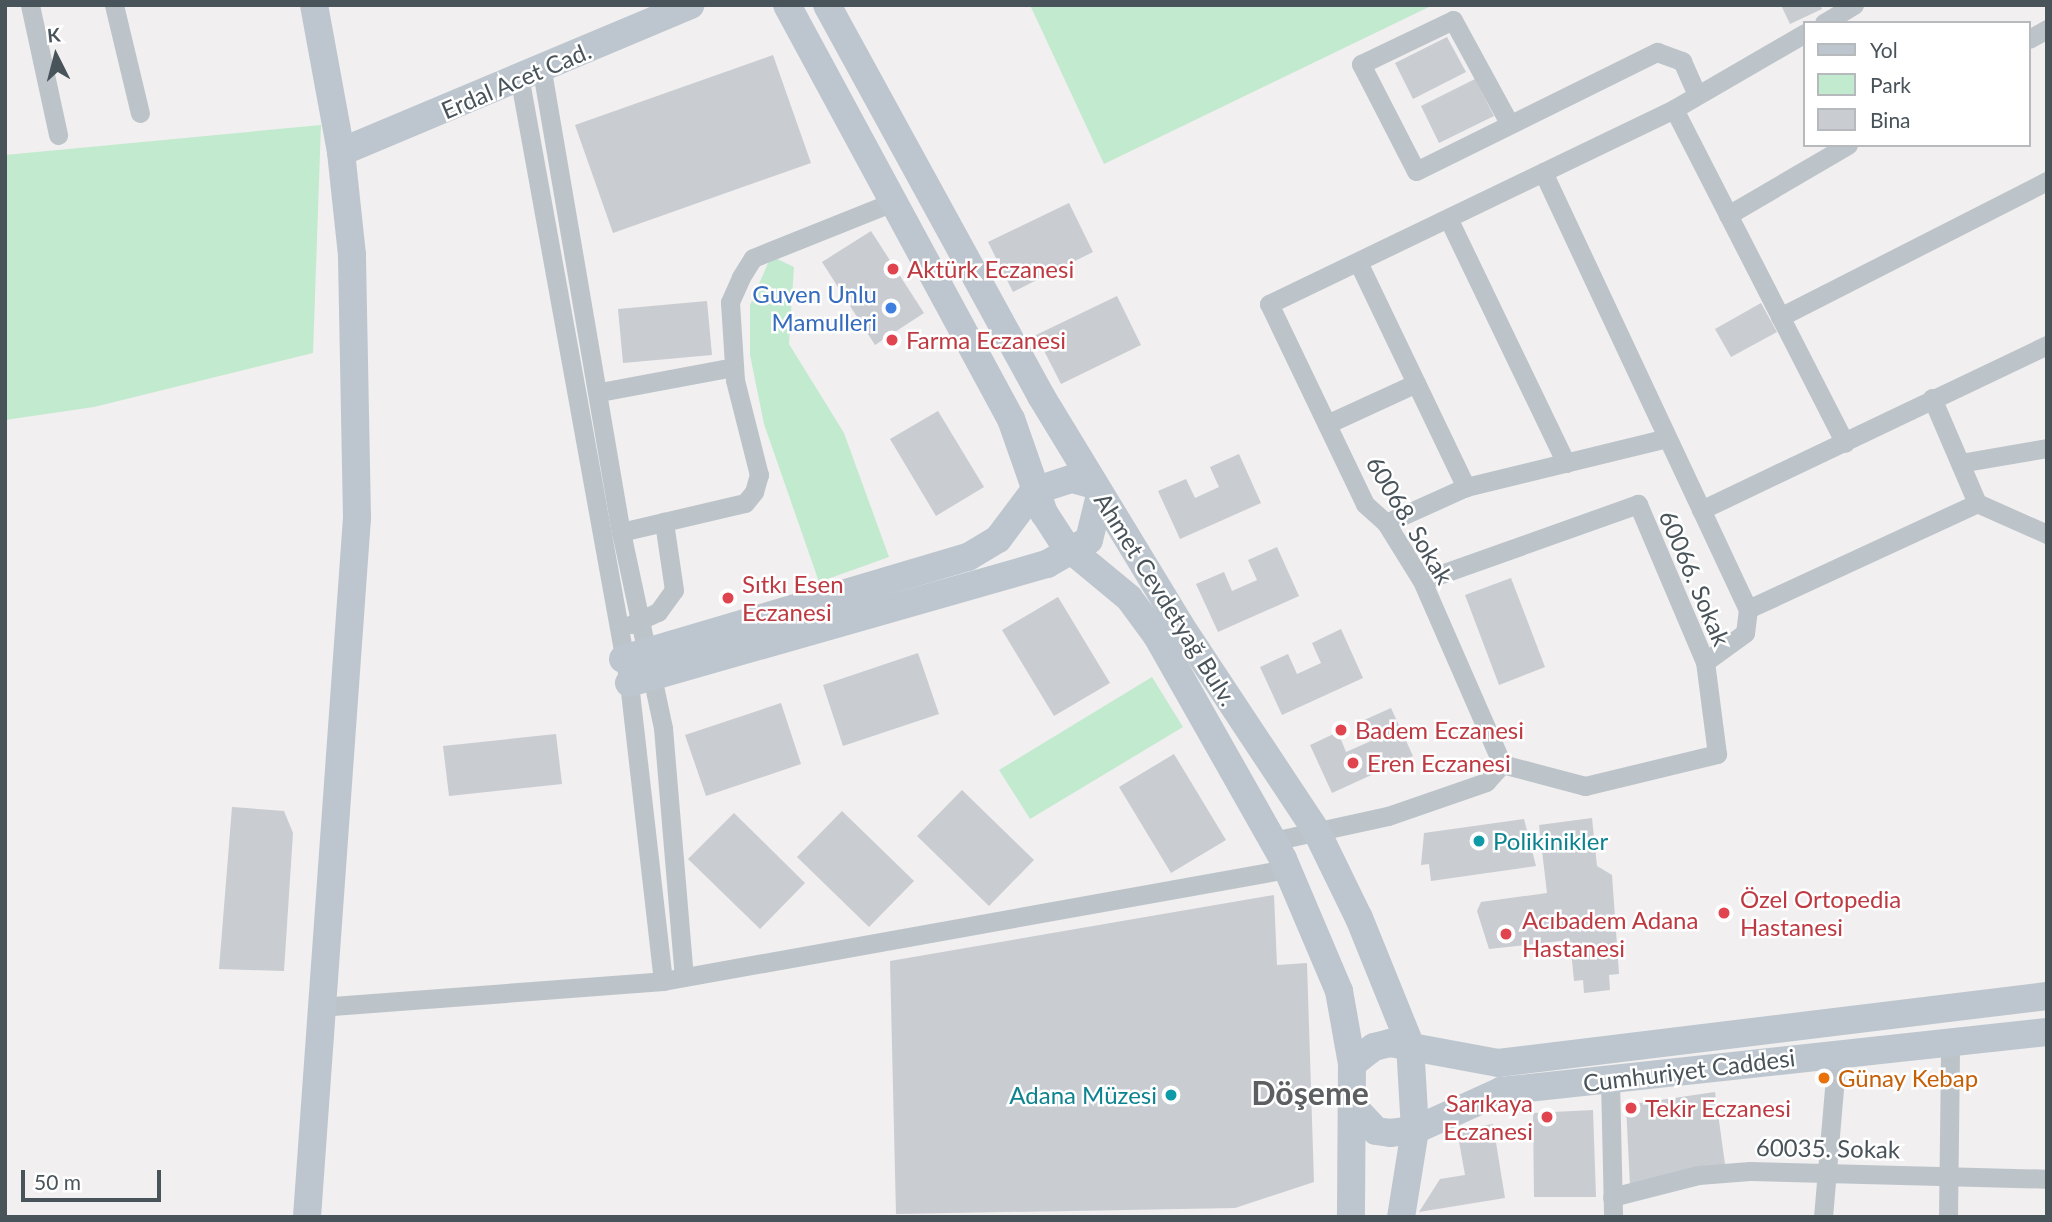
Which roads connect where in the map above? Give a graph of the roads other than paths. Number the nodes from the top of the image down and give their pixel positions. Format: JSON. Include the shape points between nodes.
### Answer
{"nodes":[{"id":1,"x":30,"y":5,"type":"edge"},
{"id":2,"x":114,"y":5,"type":"edge"},
{"id":3,"x":314,"y":5,"type":"edge"},
{"id":4,"x":690,"y":5,"type":"edge"},
{"id":5,"x":787,"y":5,"type":"edge"},
{"id":6,"x":827,"y":5,"type":"edge"},
{"id":7,"x":1854,"y":5,"type":"edge"},
{"id":8,"x":1827,"y":21,"type":"edge"},
{"id":9,"x":2047,"y":29,"type":"edge"},
{"id":10,"x":1804,"y":34,"type":"edge"},
{"id":11,"x":2031,"y":38,"type":"edge"},
{"id":12,"x":531,"y":76,"type":"junction"},
{"id":13,"x":1697,"y":95,"type":"junction"},
{"id":14,"x":1674,"y":109,"type":"junction"},
{"id":15,"x":140,"y":114,"type":"dead end"},
{"id":16,"x":1508,"y":121,"type":"junction"},
{"id":17,"x":58,"y":135,"type":"dead end"},
{"id":18,"x":1844,"y":147,"type":"edge"},
{"id":19,"x":341,"y":152,"type":"junction"},
{"id":20,"x":1543,"y":172,"type":"junction"},
{"id":21,"x":2047,"y":181,"type":"edge"},
{"id":22,"x":893,"y":201,"type":"junction"},
{"id":23,"x":1728,"y":215,"type":"junction"},
{"id":24,"x":1448,"y":218,"type":"junction"},
{"id":25,"x":1358,"y":262,"type":"junction"},
{"id":26,"x":1780,"y":317,"type":"junction"},
{"id":27,"x":2047,"y":345,"type":"edge"},
{"id":28,"x":734,"y":367,"type":"junction"},
{"id":29,"x":1416,"y":383,"type":"junction"},
{"id":30,"x":600,"y":392,"type":"junction"},
{"id":31,"x":1932,"y":398,"type":"junction"},
{"id":32,"x":1327,"y":424,"type":"junction"},
{"id":33,"x":1667,"y":438,"type":"junction"},
{"id":34,"x":1845,"y":443,"type":"junction"},
{"id":35,"x":2047,"y":448,"type":"edge"},
{"id":36,"x":1566,"y":463,"type":"junction"},
{"id":37,"x":1960,"y":463,"type":"junction"},
{"id":38,"x":1466,"y":487,"type":"junction"},
{"id":39,"x":1097,"y":490,"type":"junction"},
{"id":40,"x":1034,"y":491,"type":"junction"},
{"id":41,"x":1977,"y":503,"type":"junction"},
{"id":42,"x":1701,"y":510,"type":"junction"},
{"id":43,"x":664,"y":522,"type":"junction"},
{"id":44,"x":1386,"y":523,"type":"junction"},
{"id":45,"x":621,"y":532,"type":"junction"},
{"id":46,"x":2047,"y":534,"type":"edge"},
{"id":47,"x":1073,"y":552,"type":"junction"},
{"id":48,"x":1422,"y":581,"type":"junction"},
{"id":49,"x":1748,"y":609,"type":"junction"},
{"id":50,"x":643,"y":620,"type":"junction"},
{"id":51,"x":619,"y":630,"type":"junction"},
{"id":52,"x":1705,"y":662,"type":"junction"},
{"id":53,"x":638,"y":666,"type":"junction"},
{"id":54,"x":1502,"y":764,"type":"junction"},
{"id":55,"x":1317,"y":832,"type":"junction"},
{"id":56,"x":1273,"y":841,"type":"junction"},
{"id":57,"x":1287,"y":869,"type":"junction"},
{"id":58,"x":684,"y":976,"type":"junction"},
{"id":59,"x":663,"y":981,"type":"junction"},
{"id":60,"x":2047,"y":996,"type":"edge"},
{"id":61,"x":319,"y":1007,"type":"junction"},
{"id":62,"x":2047,"y":1032,"type":"edge"},
{"id":63,"x":1950,"y":1042,"type":"junction"},
{"id":64,"x":1410,"y":1044,"type":"junction"},
{"id":65,"x":1837,"y":1053,"type":"junction"},
{"id":66,"x":1352,"y":1064,"type":"junction"},
{"id":67,"x":1610,"y":1080,"type":"junction"},
{"id":68,"x":1352,"y":1105,"type":"junction"},
{"id":69,"x":1415,"y":1130,"type":"junction"},
{"id":70,"x":1948,"y":1173,"type":"junction"},
{"id":71,"x":1824,"y":1175,"type":"junction"},
{"id":72,"x":2047,"y":1179,"type":"edge"},
{"id":73,"x":1612,"y":1197,"type":"junction"},
{"id":74,"x":307,"y":1217,"type":"edge"},
{"id":75,"x":1351,"y":1217,"type":"edge"},
{"id":76,"x":1401,"y":1217,"type":"edge"},
{"id":77,"x":1613,"y":1217,"type":"edge"},
{"id":78,"x":1823,"y":1217,"type":"edge"},
{"id":79,"x":1948,"y":1217,"type":"edge"}],
"edges":[{"from":1,"to":17,"type":"street"},
{"from":2,"to":15,"type":"street"},
{"from":3,"to":19,"type":"street"},
{"from":4,"to":12,"type":"street","name":"Erdal Acet Cad."},
{"from":5,"to":22,"type":"street","name":"Ahmet Cevdetyağ Bulv."},
{"from":6,"to":39,"type":"street","name":"Ahmet Cevdetyağ Bulv."},
{"from":7,"to":8,"type":"street"},
{"from":9,"to":11,"type":"street"},
{"from":10,"to":13,"type":"street"},
{"from":12,"to":19,"type":"street","name":"Erdal Acet Cad."},
{"from":12,"to":30,"type":"street"},
{"from":12,"to":51,"type":"street"},
{"from":13,"to":14,"type":"street"},
{"from":13,"to":16,"type":"street","via":[[1682,61],[1657,52]]},
{"from":14,"to":20,"type":"street"},
{"from":14,"to":23,"type":"street"},
{"from":16,"to":16,"type":"street","via":[[1453,20],[1361,64],[1416,172]]},
{"from":18,"to":23,"type":"street"},
{"from":19,"to":61,"type":"street","via":[[352,255],[357,518]]},
{"from":20,"to":24,"type":"street"},
{"from":20,"to":33,"type":"street"},
{"from":21,"to":26,"type":"street"},
{"from":22,"to":28,"type":"street","via":[[752,258],[730,302]]},
{"from":22,"to":40,"type":"street","name":"Ahmet Cevdetyağ Bulv.","via":[[1011,419]]},
{"from":23,"to":26,"type":"street"},
{"from":24,"to":25,"type":"street"},
{"from":24,"to":36,"type":"street"},
{"from":25,"to":29,"type":"street"},
{"from":25,"to":32,"type":"street","name":"60068. Sokak","via":[[1269,304]]},
{"from":26,"to":34,"type":"street"},
{"from":27,"to":31,"type":"street"},
{"from":28,"to":30,"type":"street"},
{"from":28,"to":43,"type":"street","via":[[759,475],[754,492],[745,503]]},
{"from":29,"to":32,"type":"street"},
{"from":29,"to":38,"type":"street"},
{"from":30,"to":45,"type":"street"},
{"from":31,"to":34,"type":"street"},
{"from":31,"to":37,"type":"street"},
{"from":32,"to":44,"type":"street","name":"60068. Sokak","via":[[1366,504]]},
{"from":33,"to":36,"type":"street"},
{"from":33,"to":42,"type":"street"},
{"from":34,"to":42,"type":"street"},
{"from":35,"to":37,"type":"street"},
{"from":36,"to":38,"type":"street"},
{"from":37,"to":41,"type":"street"},
{"from":38,"to":44,"type":"street"},
{"from":39,"to":40,"type":"street","via":[[1072,479]]},
{"from":39,"to":47,"type":"street","via":[[1089,540]]},
{"from":39,"to":55,"type":"street","name":"Ahmet Cevdetyağ Bulv."},
{"from":40,"to":47,"type":"street","name":"Ahmet Cevdetyağ Bulv."},
{"from":40,"to":53,"type":"street","via":[[998,539],[968,557]]},
{"from":41,"to":46,"type":"street"},
{"from":41,"to":49,"type":"street"},
{"from":42,"to":49,"type":"street"},
{"from":43,"to":45,"type":"street"},
{"from":43,"to":50,"type":"street","via":[[674,590],[659,612]]},
{"from":44,"to":48,"type":"street","name":"60068. Sokak"},
{"from":45,"to":50,"type":"street"},
{"from":47,"to":53,"type":"street"},
{"from":47,"to":56,"type":"street","name":"Ahmet Cevdetyağ Bulv.","via":[[1129,598],[1157,636]]},
{"from":48,"to":52,"type":"street","name":"60066. Sokak","via":[[1638,504]]},
{"from":48,"to":54,"type":"street","name":"60068. Sokak"},
{"from":49,"to":52,"type":"street","via":[[1745,633]]},
{"from":50,"to":51,"type":"street"},
{"from":50,"to":53,"type":"street"},
{"from":51,"to":53,"type":"street"},
{"from":52,"to":54,"type":"street","name":"60066. Sokak","via":[[1717,754],[1585,786]]},
{"from":53,"to":58,"type":"street"},
{"from":53,"to":59,"type":"street"},
{"from":54,"to":55,"type":"street","via":[[1486,782],[1388,816]]},
{"from":55,"to":56,"type":"street"},
{"from":55,"to":64,"type":"street","name":"Ahmet Cevdetyağ Bulv."},
{"from":56,"to":57,"type":"street","name":"Ahmet Cevdetyağ Bulv."},
{"from":57,"to":58,"type":"street"},
{"from":57,"to":66,"type":"street","name":"Ahmet Cevdetyağ Bulv.","via":[[1339,991]]},
{"from":58,"to":59,"type":"street"},
{"from":59,"to":61,"type":"street"},
{"from":60,"to":64,"type":"street","name":"Cumhuriyet Caddesi","via":[[1498,1063],[1454,1059]]},
{"from":61,"to":74,"type":"street"},
{"from":62,"to":63,"type":"street","name":"Cumhuriyet Caddesi"},
{"from":63,"to":65,"type":"street","name":"Cumhuriyet Caddesi"},
{"from":63,"to":70,"type":"street"},
{"from":64,"to":66,"type":"street","name":"Cumhuriyet Caddesi","via":[[1374,1046]]},
{"from":64,"to":69,"type":"street","name":"Ahmet Cevdetyağ Bulv."},
{"from":65,"to":67,"type":"street","name":"Cumhuriyet Caddesi"},
{"from":65,"to":71,"type":"street"},
{"from":66,"to":68,"type":"street","name":"Ahmet Cevdetyağ Bulv."},
{"from":67,"to":69,"type":"street","name":"Cumhuriyet Caddesi","via":[[1501,1091]]},
{"from":67,"to":73,"type":"street"},
{"from":68,"to":69,"type":"street","name":"Cumhuriyet Caddesi","via":[[1376,1131]]},
{"from":68,"to":75,"type":"street","name":"Ahmet Cevdetyağ Bulv."},
{"from":69,"to":76,"type":"street","name":"Ahmet Cevdetyağ Bulv."},
{"from":70,"to":71,"type":"street","name":"60035. Sokak"},
{"from":70,"to":72,"type":"street","name":"60035. Sokak"},
{"from":70,"to":79,"type":"street"},
{"from":71,"to":73,"type":"street","name":"60035. Sokak","via":[[1698,1175]]},
{"from":71,"to":78,"type":"street"},
{"from":73,"to":77,"type":"street"}]}
